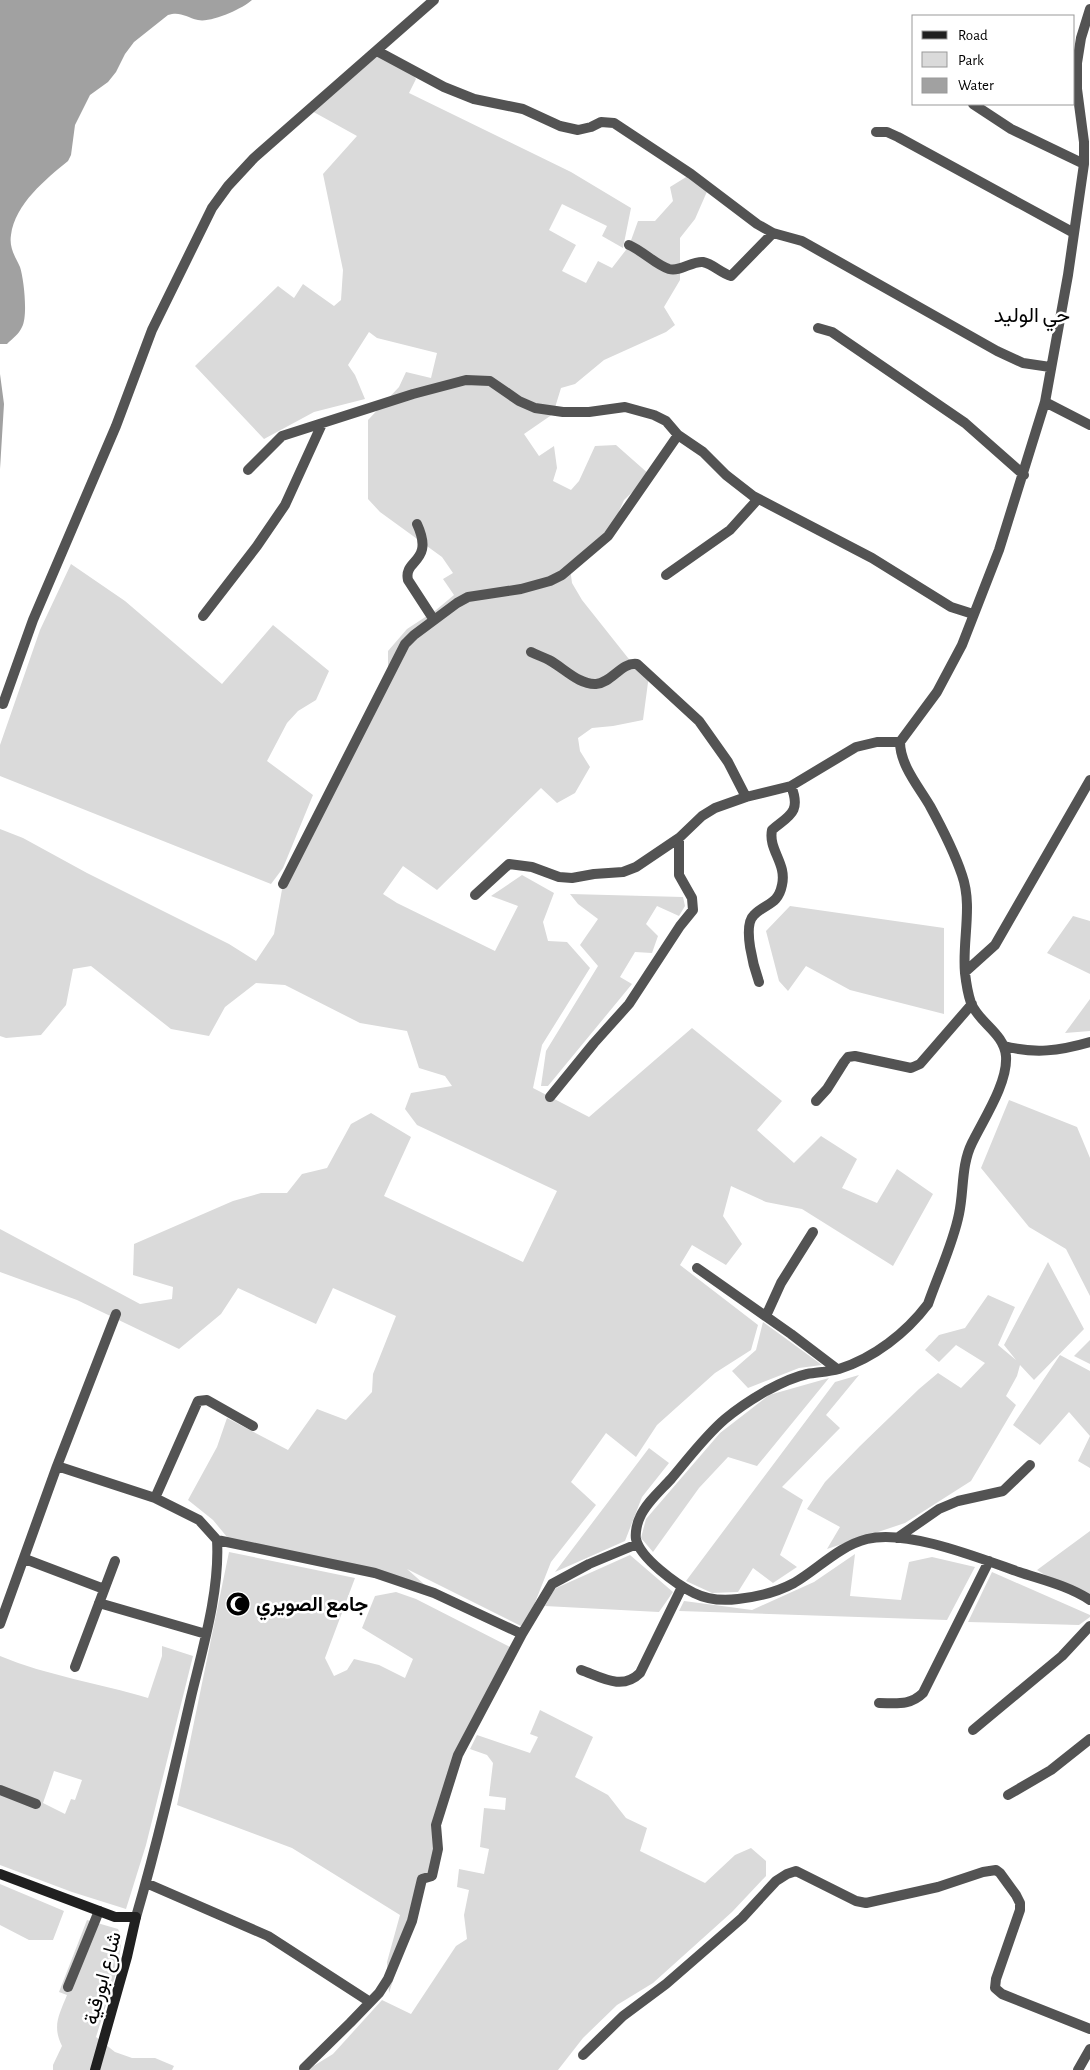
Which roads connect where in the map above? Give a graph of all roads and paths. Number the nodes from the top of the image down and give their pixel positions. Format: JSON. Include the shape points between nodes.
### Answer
{"nodes":[{"id":1,"x":434,"y":0,"type":"edge"},
{"id":2,"x":1090,"y":9,"type":"edge"},
{"id":3,"x":377,"y":51,"type":"junction"},
{"id":4,"x":974,"y":105,"type":"edge"},
{"id":5,"x":1086,"y":120,"type":"edge"},
{"id":6,"x":876,"y":132,"type":"dead end"},
{"id":7,"x":1084,"y":164,"type":"junction"},
{"id":8,"x":773,"y":233,"type":"junction"},
{"id":9,"x":1074,"y":233,"type":"junction"},
{"id":10,"x":629,"y":246,"type":"dead end"},
{"id":11,"x":818,"y":328,"type":"dead end"},
{"id":12,"x":1050,"y":367,"type":"junction"},
{"id":13,"x":1045,"y":402,"type":"junction"},
{"id":14,"x":322,"y":424,"type":"junction"},
{"id":15,"x":1090,"y":425,"type":"edge"},
{"id":16,"x":678,"y":435,"type":"junction"},
{"id":17,"x":248,"y":470,"type":"dead end"},
{"id":18,"x":1024,"y":475,"type":"junction"},
{"id":19,"x":758,"y":498,"type":"junction"},
{"id":20,"x":417,"y":524,"type":"dead end"},
{"id":21,"x":666,"y":575,"type":"dead end"},
{"id":22,"x":973,"y":614,"type":"junction"},
{"id":23,"x":203,"y":616,"type":"dead end"},
{"id":24,"x":434,"y":620,"type":"junction"},
{"id":25,"x":531,"y":652,"type":"dead end"},
{"id":26,"x":3,"y":704,"type":"dead end"},
{"id":27,"x":900,"y":742,"type":"junction"},
{"id":28,"x":1090,"y":780,"type":"edge"},
{"id":29,"x":791,"y":786,"type":"junction"},
{"id":30,"x":746,"y":797,"type":"junction"},
{"id":31,"x":679,"y":838,"type":"junction"},
{"id":32,"x":283,"y":884,"type":"dead end"},
{"id":33,"x":475,"y":895,"type":"dead end"},
{"id":34,"x":965,"y":972,"type":"junction"},
{"id":35,"x":759,"y":982,"type":"dead end"},
{"id":36,"x":972,"y":1004,"type":"junction"},
{"id":37,"x":1090,"y":1042,"type":"edge"},
{"id":38,"x":1004,"y":1046,"type":"junction"},
{"id":39,"x":550,"y":1097,"type":"dead end"},
{"id":40,"x":816,"y":1101,"type":"dead end"},
{"id":41,"x":813,"y":1232,"type":"dead end"},
{"id":42,"x":698,"y":1268,"type":"dead end"},
{"id":43,"x":116,"y":1314,"type":"dead end"},
{"id":44,"x":766,"y":1316,"type":"junction"},
{"id":45,"x":837,"y":1369,"type":"junction"},
{"id":46,"x":253,"y":1426,"type":"dead end"},
{"id":47,"x":1030,"y":1465,"type":"dead end"},
{"id":48,"x":57,"y":1466,"type":"junction"},
{"id":49,"x":155,"y":1498,"type":"junction"},
{"id":50,"x":897,"y":1538,"type":"junction"},
{"id":51,"x":217,"y":1540,"type":"junction"},
{"id":52,"x":637,"y":1544,"type":"junction"},
{"id":53,"x":24,"y":1559,"type":"junction"},
{"id":54,"x":115,"y":1561,"type":"dead end"},
{"id":55,"x":989,"y":1561,"type":"junction"},
{"id":56,"x":682,"y":1587,"type":"junction"},
{"id":57,"x":104,"y":1589,"type":"junction"},
{"id":58,"x":1090,"y":1600,"type":"edge"},
{"id":59,"x":99,"y":1603,"type":"junction"},
{"id":60,"x":0,"y":1624,"type":"edge"},
{"id":61,"x":1090,"y":1626,"type":"edge"},
{"id":62,"x":206,"y":1634,"type":"junction"},
{"id":63,"x":522,"y":1634,"type":"junction"},
{"id":64,"x":75,"y":1667,"type":"dead end"},
{"id":65,"x":581,"y":1670,"type":"dead end"},
{"id":66,"x":879,"y":1703,"type":"dead end"},
{"id":67,"x":973,"y":1730,"type":"dead end"},
{"id":68,"x":1090,"y":1740,"type":"edge"},
{"id":69,"x":0,"y":1790,"type":"edge"},
{"id":70,"x":1008,"y":1794,"type":"dead end"},
{"id":71,"x":36,"y":1804,"type":"dead end"},
{"id":72,"x":0,"y":1874,"type":"edge"},
{"id":73,"x":146,"y":1883,"type":"junction"},
{"id":74,"x":99,"y":1911,"type":"junction"},
{"id":75,"x":136,"y":1918,"type":"junction"},
{"id":76,"x":68,"y":1987,"type":"dead end"},
{"id":77,"x":370,"y":2002,"type":"junction"},
{"id":78,"x":1090,"y":2029,"type":"edge"},
{"id":79,"x":1090,"y":2050,"type":"edge"},
{"id":80,"x":583,"y":2055,"type":"dead end"},
{"id":81,"x":304,"y":2068,"type":"dead end"},
{"id":82,"x":95,"y":2070,"type":"edge"},
{"id":83,"x":1078,"y":2070,"type":"edge"}],
"edges":[{"from":1,"to":3,"type":"street"},
{"from":2,"to":5,"type":"street","via":[[1077,63],[1077,89]]},
{"from":3,"to":8,"type":"street","via":[[474,99],[523,109],[560,126],[578,130],[601,122],[614,123]]},
{"from":3,"to":26,"type":"street","via":[[254,158],[212,208],[152,330],[116,426],[33,620]]},
{"from":4,"to":7,"type":"street","via":[[1011,129]]},
{"from":5,"to":7,"type":"street"},
{"from":6,"to":9,"type":"street","via":[[898,137]]},
{"from":7,"to":9,"type":"street"},
{"from":8,"to":10,"type":"street","via":[[731,276],[705,262],[672,270]]},
{"from":8,"to":12,"type":"street","via":[[802,241],[997,351],[1023,363]]},
{"from":9,"to":12,"type":"street"},
{"from":11,"to":18,"type":"street","via":[[832,332],[965,423]]},
{"from":12,"to":13,"type":"street"},
{"from":13,"to":15,"type":"street"},
{"from":13,"to":18,"type":"street"},
{"from":14,"to":16,"type":"street","via":[[413,394],[466,380],[482,380],[490,381],[535,408],[589,412],[625,407],[654,415],[666,421]]},
{"from":14,"to":17,"type":"street","via":[[282,436]]},
{"from":14,"to":23,"type":"street","via":[[285,505],[258,546]]},
{"from":16,"to":19,"type":"street"},
{"from":16,"to":24,"type":"street","via":[[608,536],[562,575],[520,589],[468,597]]},
{"from":18,"to":22,"type":"street"},
{"from":19,"to":21,"type":"street","via":[[730,530]]},
{"from":19,"to":22,"type":"street","via":[[872,558],[951,607]]},
{"from":20,"to":24,"type":"street","via":[[423,537],[423,548],[407,576]]},
{"from":22,"to":27,"type":"street","via":[[962,645],[937,692]]},
{"from":24,"to":32,"type":"street","via":[[405,644]]},
{"from":25,"to":30,"type":"street","via":[[585,683],[598,684],[628,664],[637,664],[699,721],[728,762]]},
{"from":27,"to":29,"type":"street","via":[[882,741],[856,747]]},
{"from":27,"to":34,"type":"street","via":[[905,764],[956,857],[964,882]]},
{"from":28,"to":34,"type":"street","via":[[995,945]]},
{"from":29,"to":30,"type":"street"},
{"from":29,"to":35,"type":"street","via":[[795,805],[792,813],[772,830],[770,837],[779,858],[782,884],[775,901],[753,916],[749,929]]},
{"from":30,"to":31,"type":"street","via":[[715,808]]},
{"from":31,"to":33,"type":"street","via":[[623,872],[565,878],[509,864]]},
{"from":31,"to":39,"type":"street","via":[[679,875],[692,898],[694,910],[629,1004]]},
{"from":34,"to":36,"type":"street"},
{"from":36,"to":38,"type":"street"},
{"from":36,"to":40,"type":"street","via":[[920,1064],[911,1068],[855,1056],[848,1058]]},
{"from":37,"to":38,"type":"street","via":[[1045,1051]]},
{"from":38,"to":45,"type":"street","via":[[1004,1071],[997,1095],[970,1146],[959,1214],[928,1304],[894,1339],[871,1354]]},
{"from":41,"to":44,"type":"street","via":[[781,1283]]},
{"from":42,"to":44,"type":"street"},
{"from":43,"to":48,"type":"street"},
{"from":44,"to":45,"type":"street"},
{"from":45,"to":52,"type":"street","via":[[787,1380],[723,1421],[648,1505],[636,1529]]},
{"from":46,"to":49,"type":"street","via":[[207,1400],[198,1401]]},
{"from":47,"to":50,"type":"street","via":[[1003,1491],[958,1501],[939,1509]]},
{"from":48,"to":49,"type":"street"},
{"from":48,"to":53,"type":"street"},
{"from":49,"to":51,"type":"street","via":[[199,1520]]},
{"from":50,"to":55,"type":"street"},
{"from":50,"to":56,"type":"street","via":[[864,1540],[846,1548],[794,1583],[769,1594],[714,1600]]},
{"from":51,"to":62,"type":"street","via":[[216,1572]]},
{"from":51,"to":63,"type":"street","via":[[375,1573],[434,1593]]},
{"from":52,"to":56,"type":"street"},
{"from":52,"to":63,"type":"street","via":[[552,1584]]},
{"from":53,"to":57,"type":"street"},
{"from":53,"to":60,"type":"street"},
{"from":54,"to":57,"type":"street"},
{"from":55,"to":58,"type":"street","via":[[1064,1587]]},
{"from":55,"to":66,"type":"street","via":[[923,1693],[908,1703]]},
{"from":56,"to":65,"type":"street","via":[[640,1673],[632,1680],[626,1683],[610,1680]]},
{"from":57,"to":59,"type":"street"},
{"from":59,"to":62,"type":"street"},
{"from":59,"to":64,"type":"street"},
{"from":61,"to":67,"type":"street","via":[[1062,1656]]},
{"from":62,"to":73,"type":"street"},
{"from":63,"to":77,"type":"street","via":[[458,1755],[436,1825],[438,1849],[432,1876],[422,1879],[404,1942],[388,1979]]},
{"from":68,"to":70,"type":"street","via":[[1051,1770]]},
{"from":69,"to":71,"type":"street"},
{"from":72,"to":74,"type":"main road","name":"شارع ابورقية"},
{"from":73,"to":75,"type":"street"},
{"from":73,"to":77,"type":"street","via":[[268,1936]]},
{"from":74,"to":75,"type":"main road","name":"شارع ابورقية","via":[[115,1917]]},
{"from":74,"to":76,"type":"street"},
{"from":75,"to":82,"type":"main road","name":"شارع ابورقية"},
{"from":77,"to":81,"type":"street"},
{"from":78,"to":80,"type":"street","via":[[995,1988],[1020,1910],[1016,1895],[996,1870],[866,1903],[796,1872],[776,1880],[742,1918],[666,1984],[623,2016]]},
{"from":79,"to":83,"type":"street"}]}
